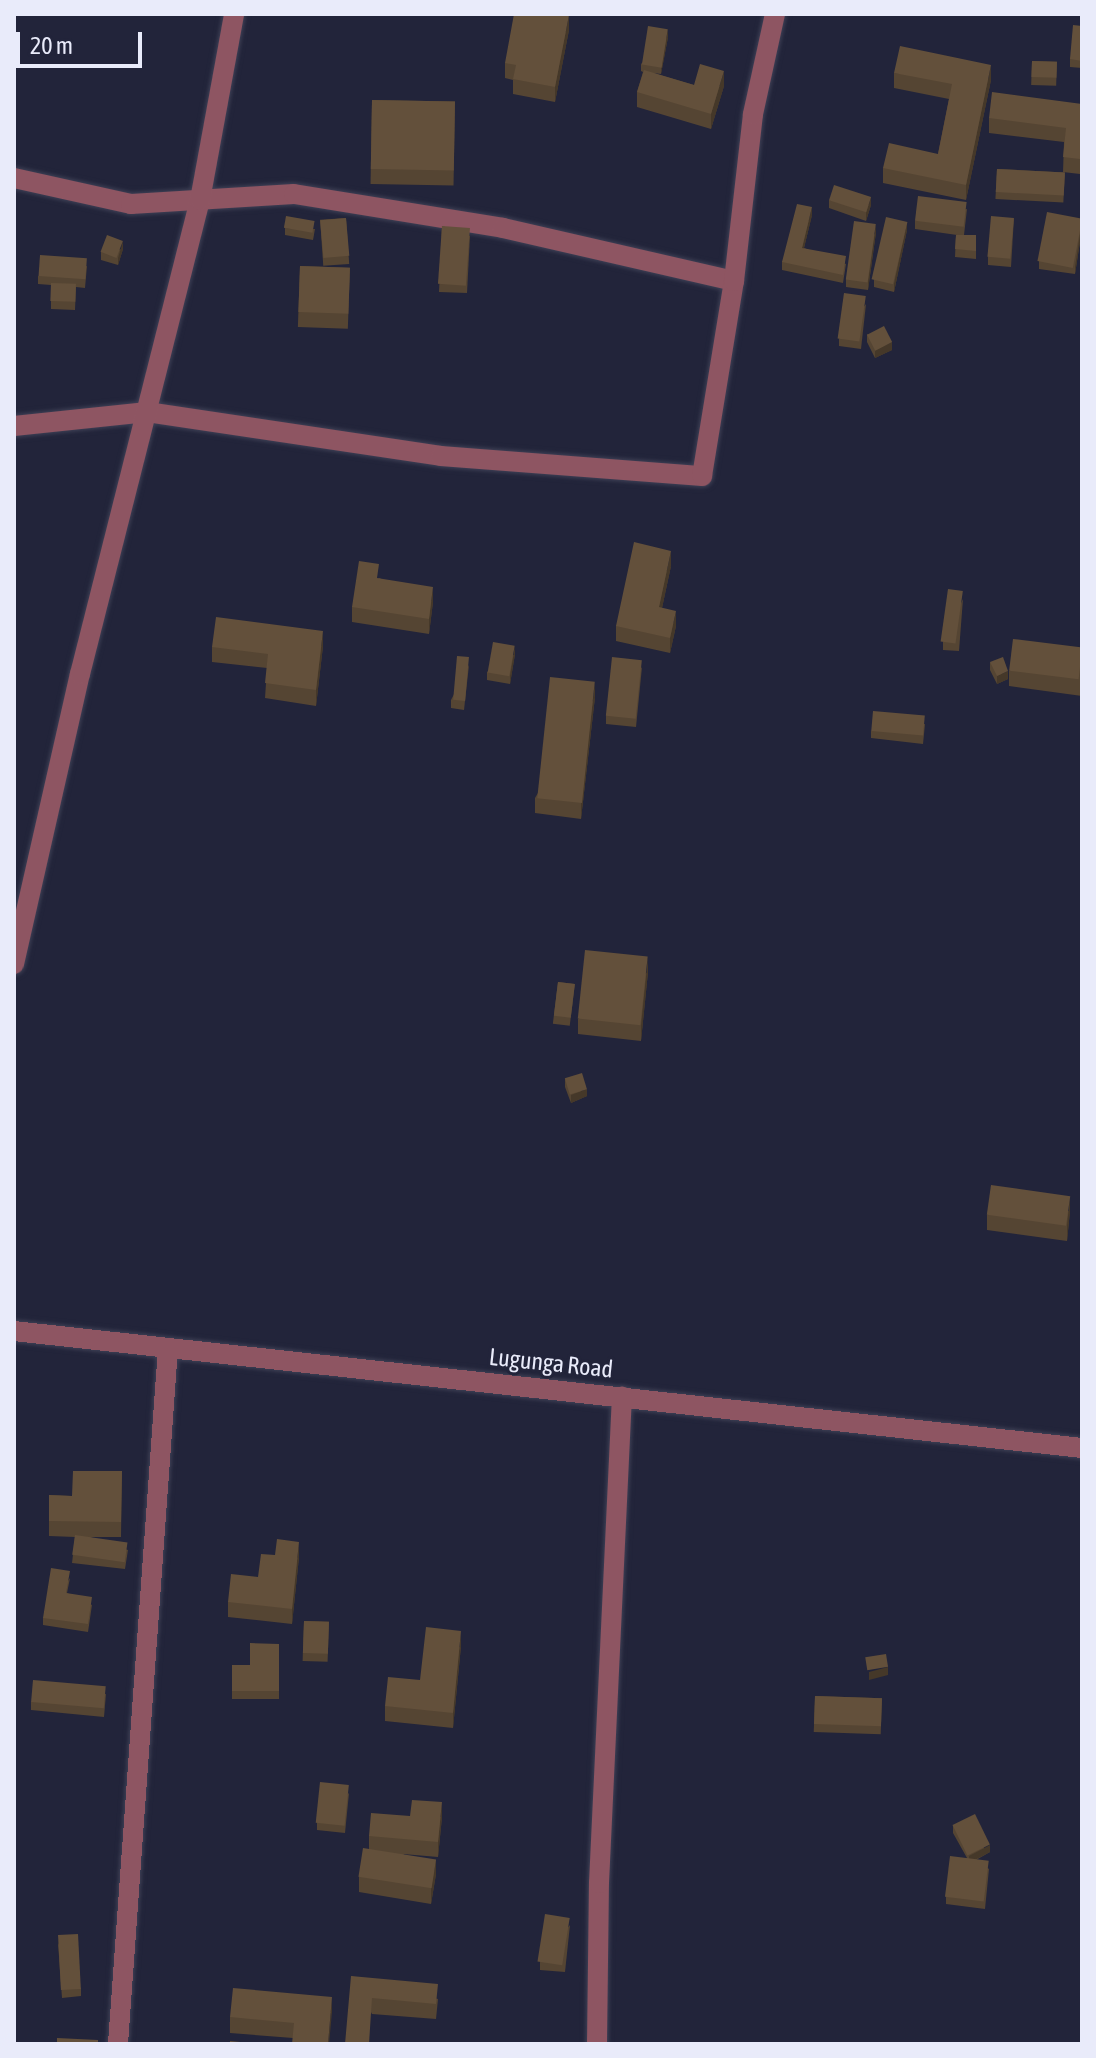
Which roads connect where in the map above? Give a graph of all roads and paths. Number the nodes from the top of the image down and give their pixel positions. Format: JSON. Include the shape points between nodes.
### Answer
{"nodes":[{"id":1,"x":234,"y":14,"type":"edge"},
{"id":2,"x":775,"y":14,"type":"edge"},
{"id":3,"x":14,"y":178,"type":"edge"},
{"id":4,"x":200,"y":200,"type":"junction"},
{"id":5,"x":734,"y":281,"type":"junction"},
{"id":6,"x":147,"y":412,"type":"junction"},
{"id":7,"x":14,"y":426,"type":"edge"},
{"id":8,"x":14,"y":964,"type":"edge"},
{"id":9,"x":14,"y":1331,"type":"edge"},
{"id":10,"x":168,"y":1348,"type":"junction"},
{"id":11,"x":622,"y":1397,"type":"junction"},
{"id":12,"x":1082,"y":1448,"type":"edge"},
{"id":13,"x":118,"y":2044,"type":"edge"},
{"id":14,"x":597,"y":2044,"type":"edge"}],
"edges":[{"from":1,"to":4,"type":"street"},
{"from":2,"to":5,"type":"street","via":[[753,114]]},
{"from":3,"to":4,"type":"street","via":[[131,204]]},
{"from":4,"to":5,"type":"street","via":[[294,194],[503,228]]},
{"from":4,"to":6,"type":"street"},
{"from":5,"to":6,"type":"street","via":[[702,476],[441,456]]},
{"from":6,"to":7,"type":"street"},
{"from":6,"to":8,"type":"street"},
{"from":9,"to":10,"type":"street","name":"Lugunga Road"},
{"from":10,"to":11,"type":"street","name":"Lugunga Road"},
{"from":10,"to":13,"type":"street"},
{"from":11,"to":12,"type":"street","name":"Lugunga Road"},
{"from":11,"to":14,"type":"street","via":[[599,1883]]}]}
